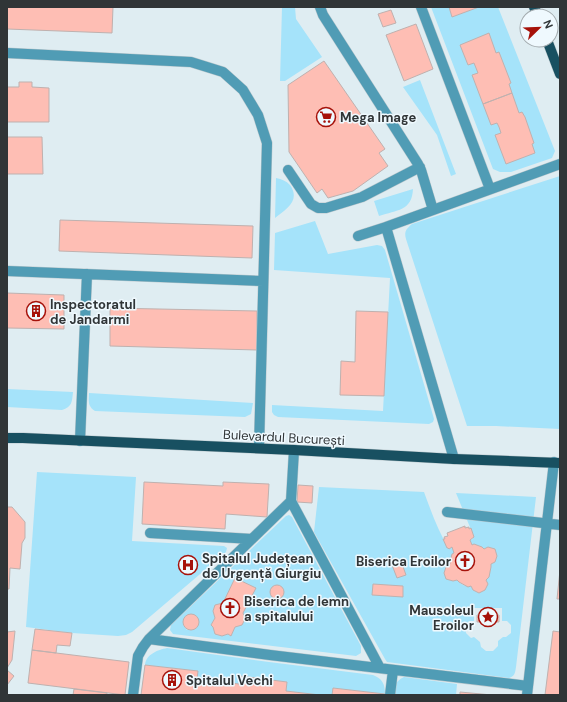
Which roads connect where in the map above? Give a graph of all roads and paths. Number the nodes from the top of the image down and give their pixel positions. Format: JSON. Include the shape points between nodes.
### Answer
{"nodes":[{"id":1,"x":320,"y":7,"type":"edge"},
{"id":2,"x":421,"y":7,"type":"edge"},
{"id":3,"x":550,"y":48,"type":"edge"},
{"id":4,"x":7,"y":53,"type":"edge"},
{"id":5,"x":560,"y":74,"type":"edge"},
{"id":6,"x":560,"y":164,"type":"edge"},
{"id":7,"x":420,"y":167,"type":"junction"},
{"id":8,"x":288,"y":170,"type":"dead end"},
{"id":9,"x":490,"y":189,"type":"junction"},
{"id":10,"x":433,"y":210,"type":"junction"},
{"id":11,"x":386,"y":226,"type":"junction"},
{"id":12,"x":358,"y":236,"type":"dead end"},
{"id":13,"x":7,"y":271,"type":"edge"},
{"id":14,"x":87,"y":274,"type":"junction"},
{"id":15,"x":263,"y":281,"type":"junction"},
{"id":16,"x":7,"y":438,"type":"edge"},
{"id":17,"x":80,"y":441,"type":"junction"},
{"id":18,"x":259,"y":448,"type":"junction"},
{"id":19,"x":294,"y":450,"type":"junction"},
{"id":20,"x":454,"y":459,"type":"junction"},
{"id":21,"x":557,"y":462,"type":"edge"},
{"id":22,"x":291,"y":501,"type":"junction"},
{"id":23,"x":447,"y":512,"type":"dead end"},
{"id":24,"x":547,"y":523,"type":"junction"},
{"id":25,"x":560,"y":524,"type":"edge"},
{"id":26,"x":150,"y":533,"type":"dead end"},
{"id":27,"x":252,"y":539,"type":"junction"},
{"id":28,"x":149,"y":639,"type":"junction"},
{"id":29,"x":380,"y":668,"type":"junction"},
{"id":30,"x":393,"y":670,"type":"junction"},
{"id":31,"x":527,"y":690,"type":"edge"},
{"id":32,"x":133,"y":695,"type":"edge"},
{"id":33,"x":390,"y":695,"type":"edge"}],
"edges":[{"from":1,"to":7,"type":"lane"},
{"from":2,"to":9,"type":"lane"},
{"from":3,"to":5,"type":"main road"},
{"from":4,"to":15,"type":"lane","via":[[191,62],[224,72],[247,96],[258,115],[267,143]]},
{"from":6,"to":9,"type":"lane"},
{"from":7,"to":8,"type":"lane","via":[[362,197],[326,208],[318,208],[311,204]]},
{"from":7,"to":10,"type":"lane"},
{"from":9,"to":10,"type":"lane"},
{"from":10,"to":11,"type":"lane"},
{"from":11,"to":12,"type":"lane"},
{"from":11,"to":20,"type":"lane"},
{"from":13,"to":14,"type":"lane"},
{"from":14,"to":15,"type":"lane"},
{"from":14,"to":17,"type":"lane"},
{"from":15,"to":18,"type":"lane"},
{"from":16,"to":17,"type":"main road","name":"Bulevardul București"},
{"from":17,"to":18,"type":"main road","name":"Bulevardul București"},
{"from":18,"to":19,"type":"main road","name":"Bulevardul București"},
{"from":19,"to":20,"type":"main road","name":"Bulevardul București"},
{"from":19,"to":22,"type":"lane"},
{"from":20,"to":21,"type":"main road","name":"Bulevardul București"},
{"from":21,"to":24,"type":"lane"},
{"from":22,"to":27,"type":"lane"},
{"from":22,"to":29,"type":"lane"},
{"from":23,"to":24,"type":"lane"},
{"from":24,"to":25,"type":"lane"},
{"from":24,"to":31,"type":"lane"},
{"from":26,"to":27,"type":"lane"},
{"from":27,"to":28,"type":"lane"},
{"from":28,"to":29,"type":"lane"},
{"from":28,"to":32,"type":"lane","via":[[138,656]]},
{"from":29,"to":30,"type":"lane"},
{"from":30,"to":31,"type":"lane"},
{"from":30,"to":33,"type":"lane"}]}
